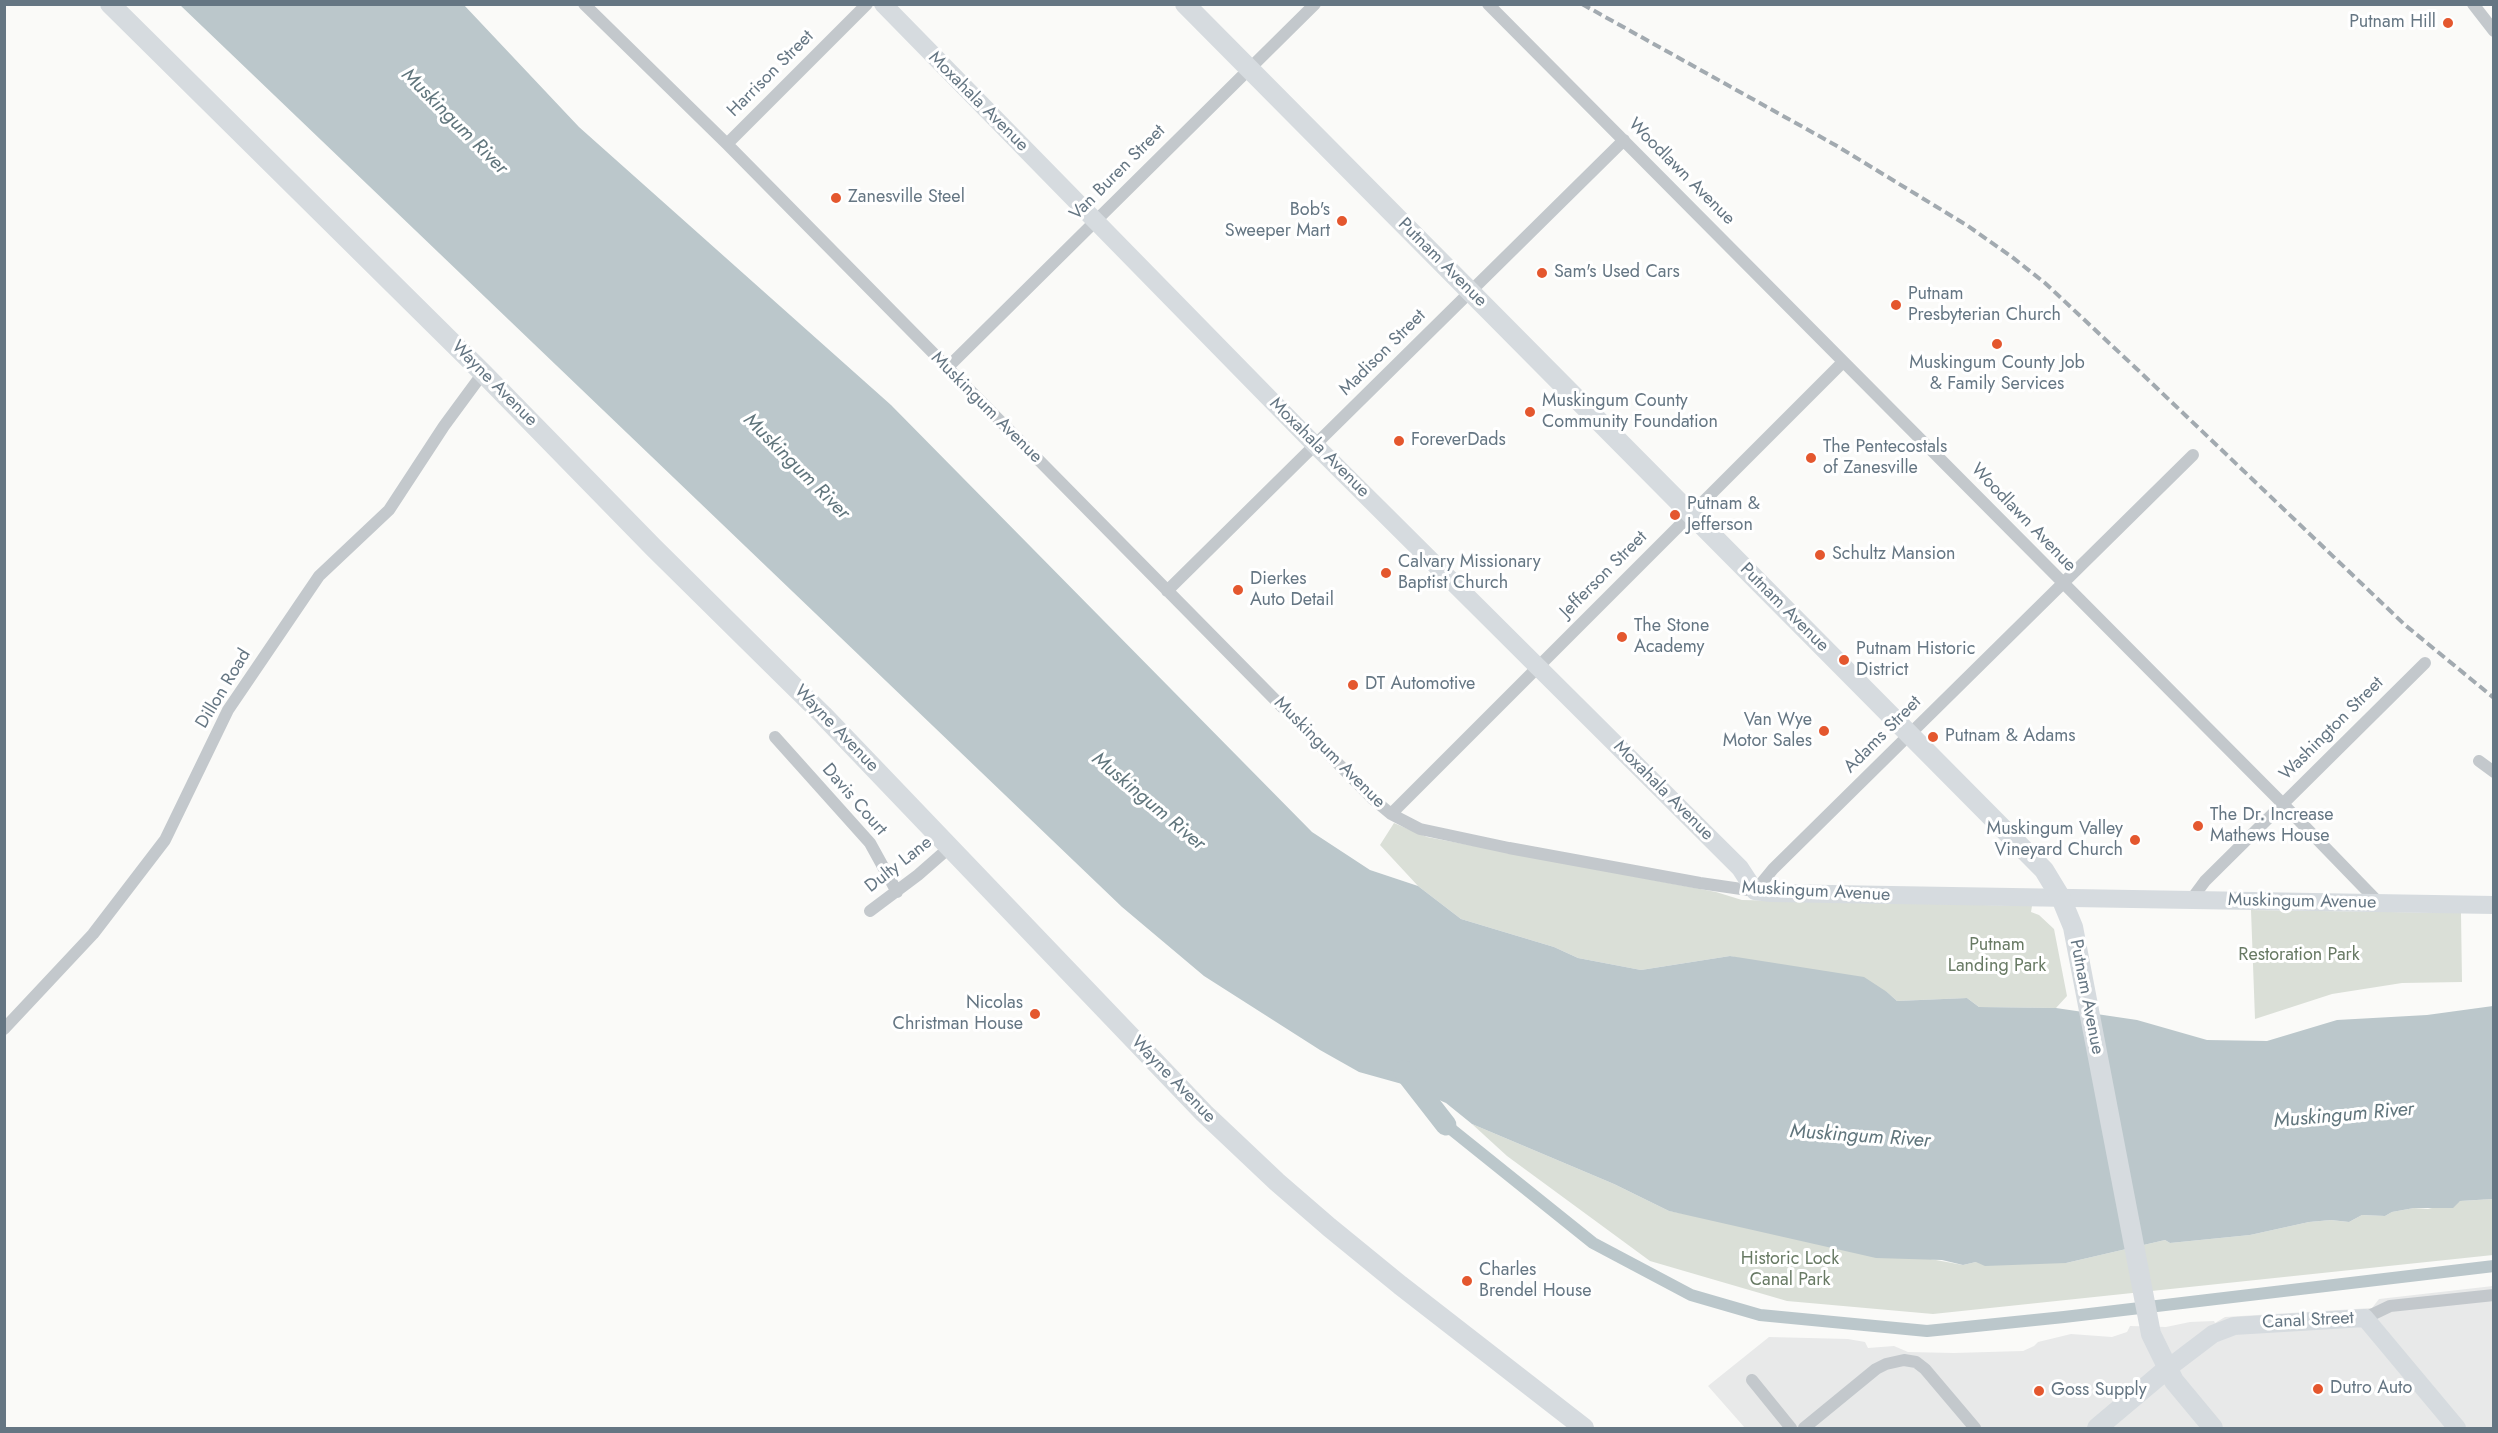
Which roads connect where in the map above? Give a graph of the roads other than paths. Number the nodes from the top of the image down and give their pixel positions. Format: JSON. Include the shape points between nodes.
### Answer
{"nodes":[{"id":1,"x":111,"y":4,"type":"edge"},
{"id":2,"x":584,"y":4,"type":"edge"},
{"id":3,"x":867,"y":4,"type":"edge"},
{"id":4,"x":883,"y":4,"type":"edge"},
{"id":5,"x":1185,"y":4,"type":"edge"},
{"id":6,"x":1315,"y":4,"type":"edge"},
{"id":7,"x":1488,"y":4,"type":"edge"},
{"id":8,"x":2473,"y":4,"type":"edge"},
{"id":9,"x":2493,"y":31,"type":"edge"},
{"id":10,"x":1250,"y":69,"type":"junction"},
{"id":11,"x":1624,"y":140,"type":"junction"},
{"id":12,"x":727,"y":144,"type":"junction"},
{"id":13,"x":1096,"y":221,"type":"junction"},
{"id":14,"x":1470,"y":292,"type":"junction"},
{"id":15,"x":1843,"y":362,"type":"junction"},
{"id":16,"x":947,"y":368,"type":"junction"},
{"id":17,"x":483,"y":373,"type":"junction"},
{"id":18,"x":1316,"y":445,"type":"junction"},
{"id":19,"x":2193,"y":455,"type":"dead end"},
{"id":20,"x":1691,"y":514,"type":"junction"},
{"id":21,"x":2062,"y":583,"type":"junction"},
{"id":22,"x":1167,"y":591,"type":"junction"},
{"id":23,"x":2425,"y":663,"type":"dead end"},
{"id":24,"x":1538,"y":666,"type":"junction"},
{"id":25,"x":1909,"y":734,"type":"junction"},
{"id":26,"x":775,"y":737,"type":"dead end"},
{"id":27,"x":2479,"y":761,"type":"dead end"},
{"id":28,"x":2493,"y":772,"type":"edge"},
{"id":29,"x":2283,"y":804,"type":"junction"},
{"id":30,"x":1391,"y":814,"type":"junction"},
{"id":31,"x":950,"y":847,"type":"junction"},
{"id":32,"x":1755,"y":891,"type":"junction"},
{"id":33,"x":897,"y":892,"type":"junction"},
{"id":34,"x":2061,"y":898,"type":"junction"},
{"id":35,"x":2191,"y":900,"type":"junction"},
{"id":36,"x":2379,"y":903,"type":"junction"},
{"id":37,"x":2493,"y":905,"type":"edge"},
{"id":38,"x":870,"y":910,"type":"dead end"},
{"id":39,"x":4,"y":1029,"type":"edge"},
{"id":40,"x":2493,"y":1295,"type":"edge"},
{"id":41,"x":2365,"y":1318,"type":"junction"},
{"id":42,"x":2167,"y":1369,"type":"junction"},
{"id":43,"x":1752,"y":1380,"type":"dead end"},
{"id":44,"x":1584,"y":1428,"type":"edge"},
{"id":45,"x":1791,"y":1428,"type":"edge"},
{"id":46,"x":1804,"y":1428,"type":"edge"},
{"id":47,"x":1975,"y":1428,"type":"edge"},
{"id":48,"x":2097,"y":1428,"type":"edge"},
{"id":49,"x":2213,"y":1428,"type":"edge"},
{"id":50,"x":2457,"y":1428,"type":"edge"}],
"edges":[{"from":1,"to":17,"type":"main road","name":"Wayne Avenue"},
{"from":2,"to":12,"type":"street","name":"Muskingum Avenue"},
{"from":3,"to":12,"type":"street","name":"Harrison Street"},
{"from":4,"to":13,"type":"street","name":"Moxahala Avenue"},
{"from":5,"to":10,"type":"main road","name":"Putnam Avenue"},
{"from":6,"to":10,"type":"street","name":"Van Buren Street"},
{"from":7,"to":11,"type":"street","name":"Woodlawn Avenue"},
{"from":8,"to":9,"type":"street"},
{"from":10,"to":13,"type":"street","name":"Van Buren Street"},
{"from":10,"to":14,"type":"main road","name":"Putnam Avenue"},
{"from":11,"to":14,"type":"street","name":"Madison Street"},
{"from":11,"to":15,"type":"street","name":"Woodlawn Avenue"},
{"from":12,"to":16,"type":"street","name":"Muskingum Avenue"},
{"from":13,"to":16,"type":"street","name":"Van Buren Street"},
{"from":13,"to":18,"type":"street","name":"Moxahala Avenue"},
{"from":14,"to":18,"type":"street","name":"Madison Street"},
{"from":14,"to":20,"type":"main road","name":"Putnam Avenue"},
{"from":15,"to":20,"type":"street","name":"Jefferson Street"},
{"from":15,"to":21,"type":"street","name":"Woodlawn Avenue"},
{"from":16,"to":22,"type":"street","name":"Muskingum Avenue"},
{"from":17,"to":31,"type":"main road","name":"Wayne Avenue"},
{"from":17,"to":39,"type":"street","name":"Dillon Road","via":[[389,510],[312,585],[228,710],[160,847],[93,934]]},
{"from":18,"to":22,"type":"street","name":"Madison Street"},
{"from":18,"to":24,"type":"street","name":"Moxahala Avenue"},
{"from":19,"to":21,"type":"street","name":"Adams Street"},
{"from":20,"to":24,"type":"street","name":"Jefferson Street"},
{"from":20,"to":25,"type":"main road","name":"Putnam Avenue"},
{"from":21,"to":25,"type":"street","name":"Adams Street"},
{"from":21,"to":29,"type":"street","name":"Woodlawn Avenue"},
{"from":22,"to":30,"type":"street","name":"Muskingum Avenue"},
{"from":23,"to":29,"type":"street","name":"Washington Street"},
{"from":24,"to":30,"type":"street","name":"Jefferson Street"},
{"from":24,"to":32,"type":"street","name":"Moxahala Avenue","via":[[1740,868]]},
{"from":25,"to":32,"type":"street","name":"Adams Street","via":[[1773,868]]},
{"from":25,"to":34,"type":"main road","name":"Putnam Avenue","via":[[2044,870]]},
{"from":26,"to":33,"type":"street","name":"Davis Court","via":[[870,843]]},
{"from":27,"to":28,"type":"street"},
{"from":29,"to":35,"type":"street","name":"Washington Street","via":[[2205,881]]},
{"from":29,"to":36,"type":"street","name":"Woodlawn Avenue"},
{"from":30,"to":32,"type":"street","name":"Muskingum Avenue","via":[[1420,829]]},
{"from":31,"to":33,"type":"street","name":"Dulty Lane"},
{"from":31,"to":44,"type":"main road","name":"Wayne Avenue","via":[[1184,1093],[1277,1182],[1400,1285]]},
{"from":32,"to":34,"type":"street","name":"Muskingum Avenue"},
{"from":33,"to":38,"type":"street","name":"Dulty Lane"},
{"from":34,"to":35,"type":"street","name":"Muskingum Avenue"},
{"from":34,"to":42,"type":"main road","name":"Putnam Avenue","via":[[2073,927],[2151,1334]]},
{"from":35,"to":36,"type":"street","name":"Muskingum Avenue"},
{"from":36,"to":37,"type":"street","name":"Muskingum Avenue"},
{"from":40,"to":41,"type":"street","name":"Canal Street","via":[[2390,1306]]},
{"from":41,"to":42,"type":"street","name":"Canal Street","via":[[2234,1326],[2213,1334]]},
{"from":41,"to":50,"type":"street"},
{"from":42,"to":48,"type":"main road"},
{"from":42,"to":49,"type":"main road","name":"Putnam Avenue"},
{"from":43,"to":45,"type":"street"},
{"from":46,"to":47,"type":"street","via":[[1876,1369],[1905,1360],[1925,1369]]}]}
